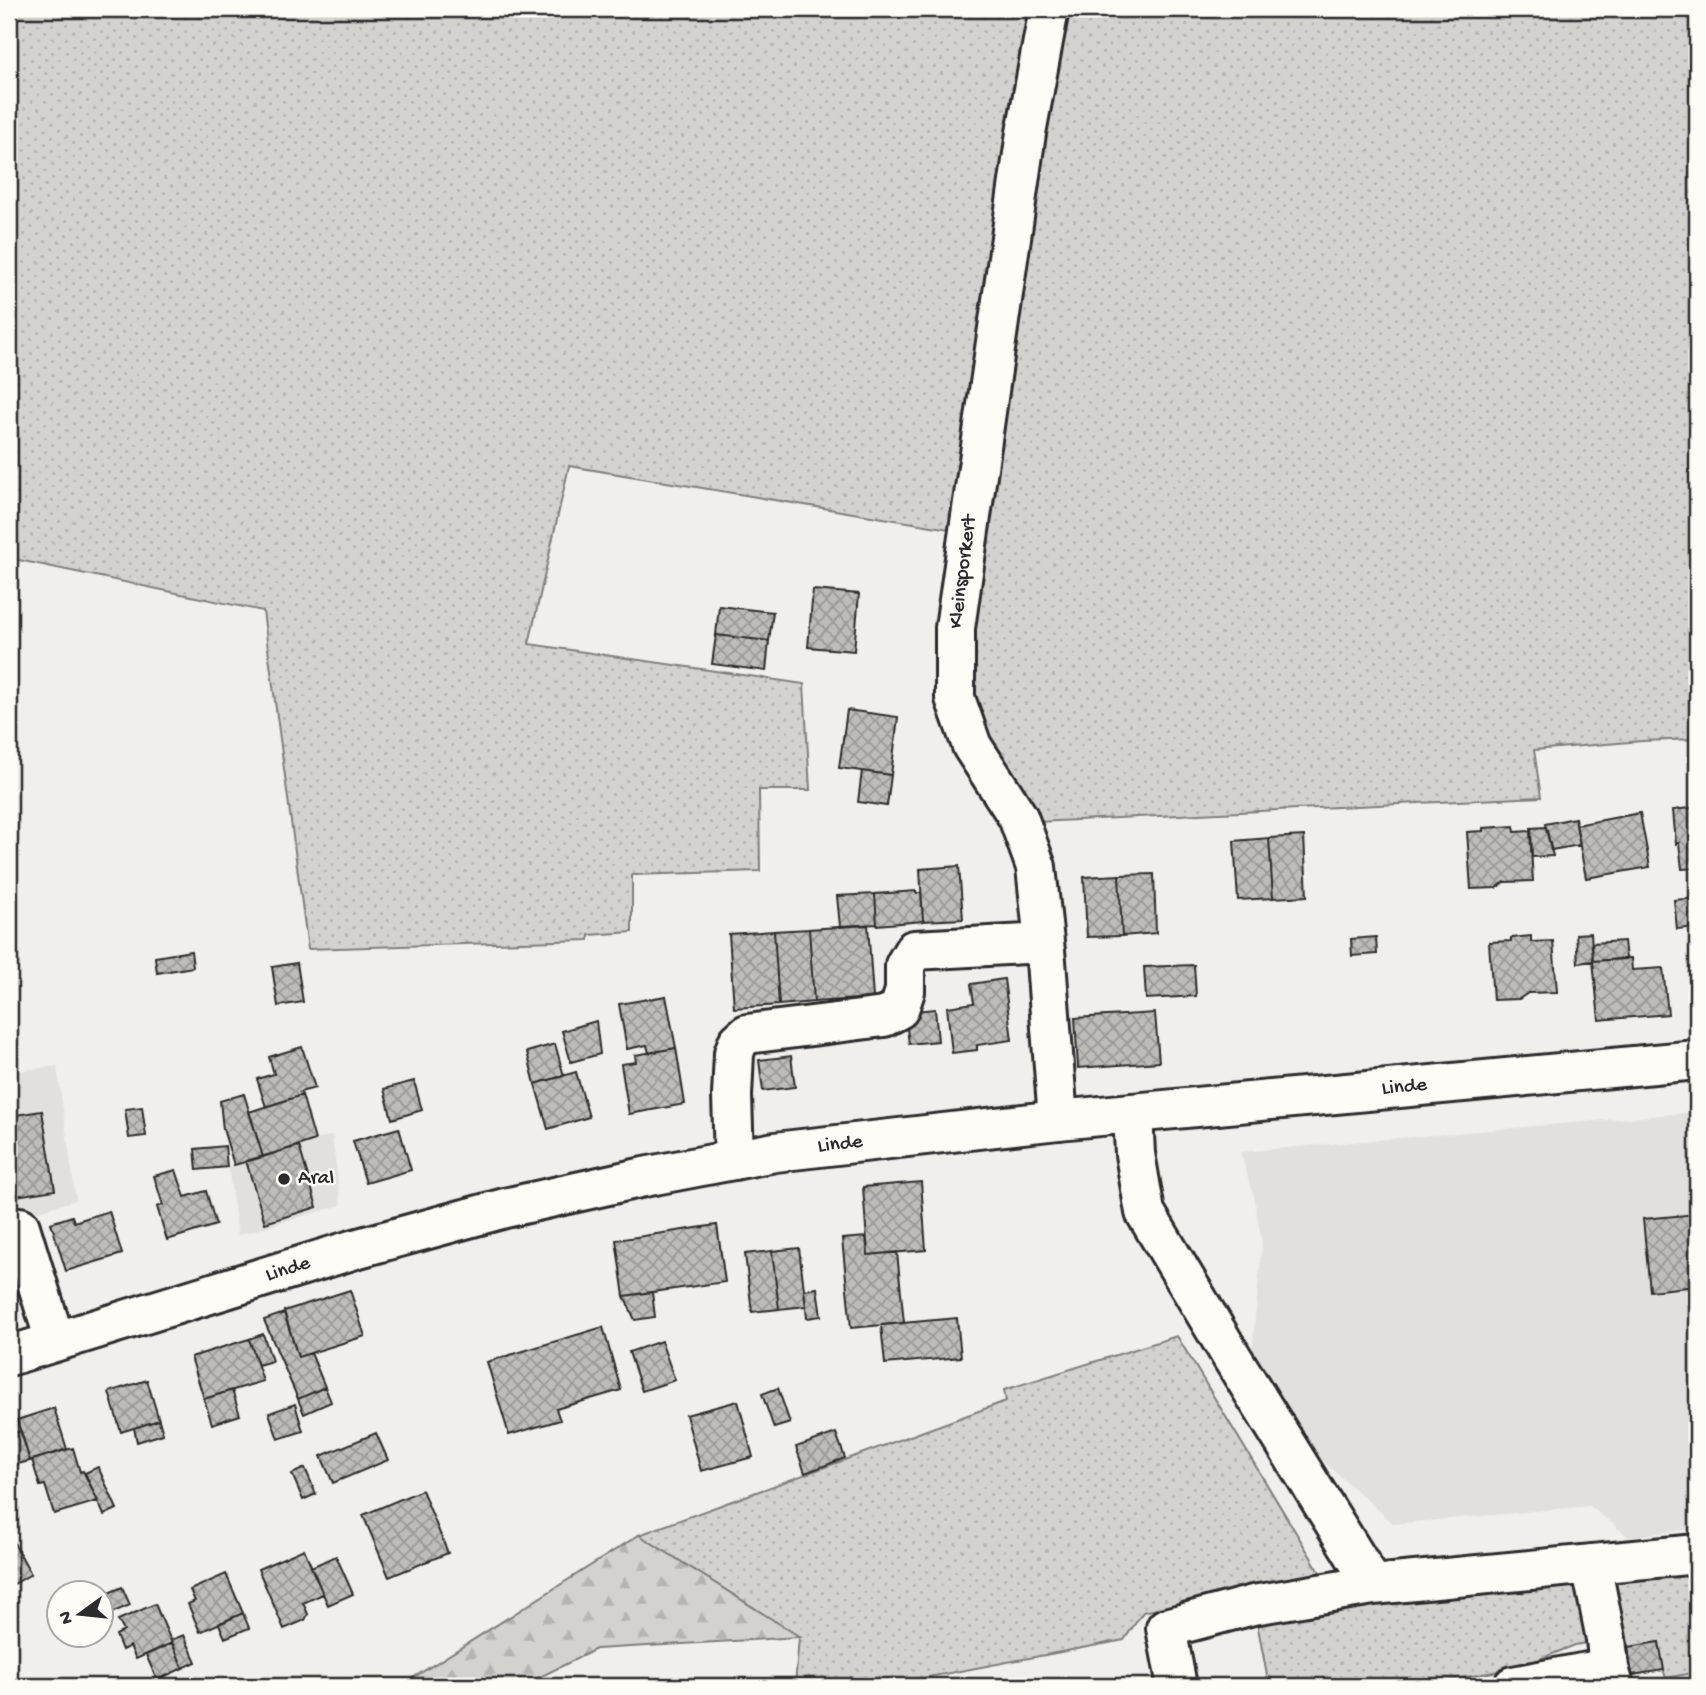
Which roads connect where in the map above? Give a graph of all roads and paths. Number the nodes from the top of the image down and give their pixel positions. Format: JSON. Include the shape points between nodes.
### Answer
{"nodes":[{"id":1,"x":1049,"y":9,"type":"edge"},
{"id":2,"x":1044,"y":943,"type":"junction"},
{"id":3,"x":1697,"y":1060,"type":"edge"},
{"id":4,"x":1133,"y":1113,"type":"junction"},
{"id":5,"x":1058,"y":1120,"type":"junction"},
{"id":6,"x":734,"y":1160,"type":"junction"},
{"id":7,"x":9,"y":1229,"type":"edge"},
{"id":8,"x":55,"y":1341,"type":"junction"},
{"id":9,"x":9,"y":1356,"type":"edge"},
{"id":10,"x":1697,"y":1554,"type":"edge"},
{"id":11,"x":1591,"y":1564,"type":"junction"},
{"id":12,"x":1373,"y":1585,"type":"junction"},
{"id":13,"x":1612,"y":1677,"type":"edge"},
{"id":14,"x":1177,"y":1686,"type":"edge"},
{"id":15,"x":1513,"y":1686,"type":"edge"}],
"edges":[{"from":1,"to":2,"type":"main road","name":"Kleinsporkert","via":[[1026,133],[955,628],[955,698],[972,746],[1018,817],[1036,867]]},
{"from":2,"to":5,"type":"main road","name":"Kleinsporkert"},
{"from":2,"to":6,"type":"main road","via":[[914,950],[905,965],[905,991],[899,1009],[884,1017],[747,1034],[734,1053]]},
{"from":3,"to":4,"type":"main road","name":"Linde"},
{"from":4,"to":5,"type":"main road","name":"Linde"},
{"from":4,"to":12,"type":"main road","via":[[1145,1212]]},
{"from":5,"to":6,"type":"main road","name":"Linde"},
{"from":6,"to":8,"type":"main road","name":"Linde","via":[[505,1208]]},
{"from":7,"to":8,"type":"main road","via":[[20,1227]]},
{"from":8,"to":9,"type":"main road","name":"Linde"},
{"from":10,"to":11,"type":"main road"},
{"from":11,"to":12,"type":"main road"},
{"from":11,"to":13,"type":"main road"},
{"from":12,"to":14,"type":"main road","via":[[1253,1605],[1166,1628]]},
{"from":13,"to":15,"type":"main road"}]}
